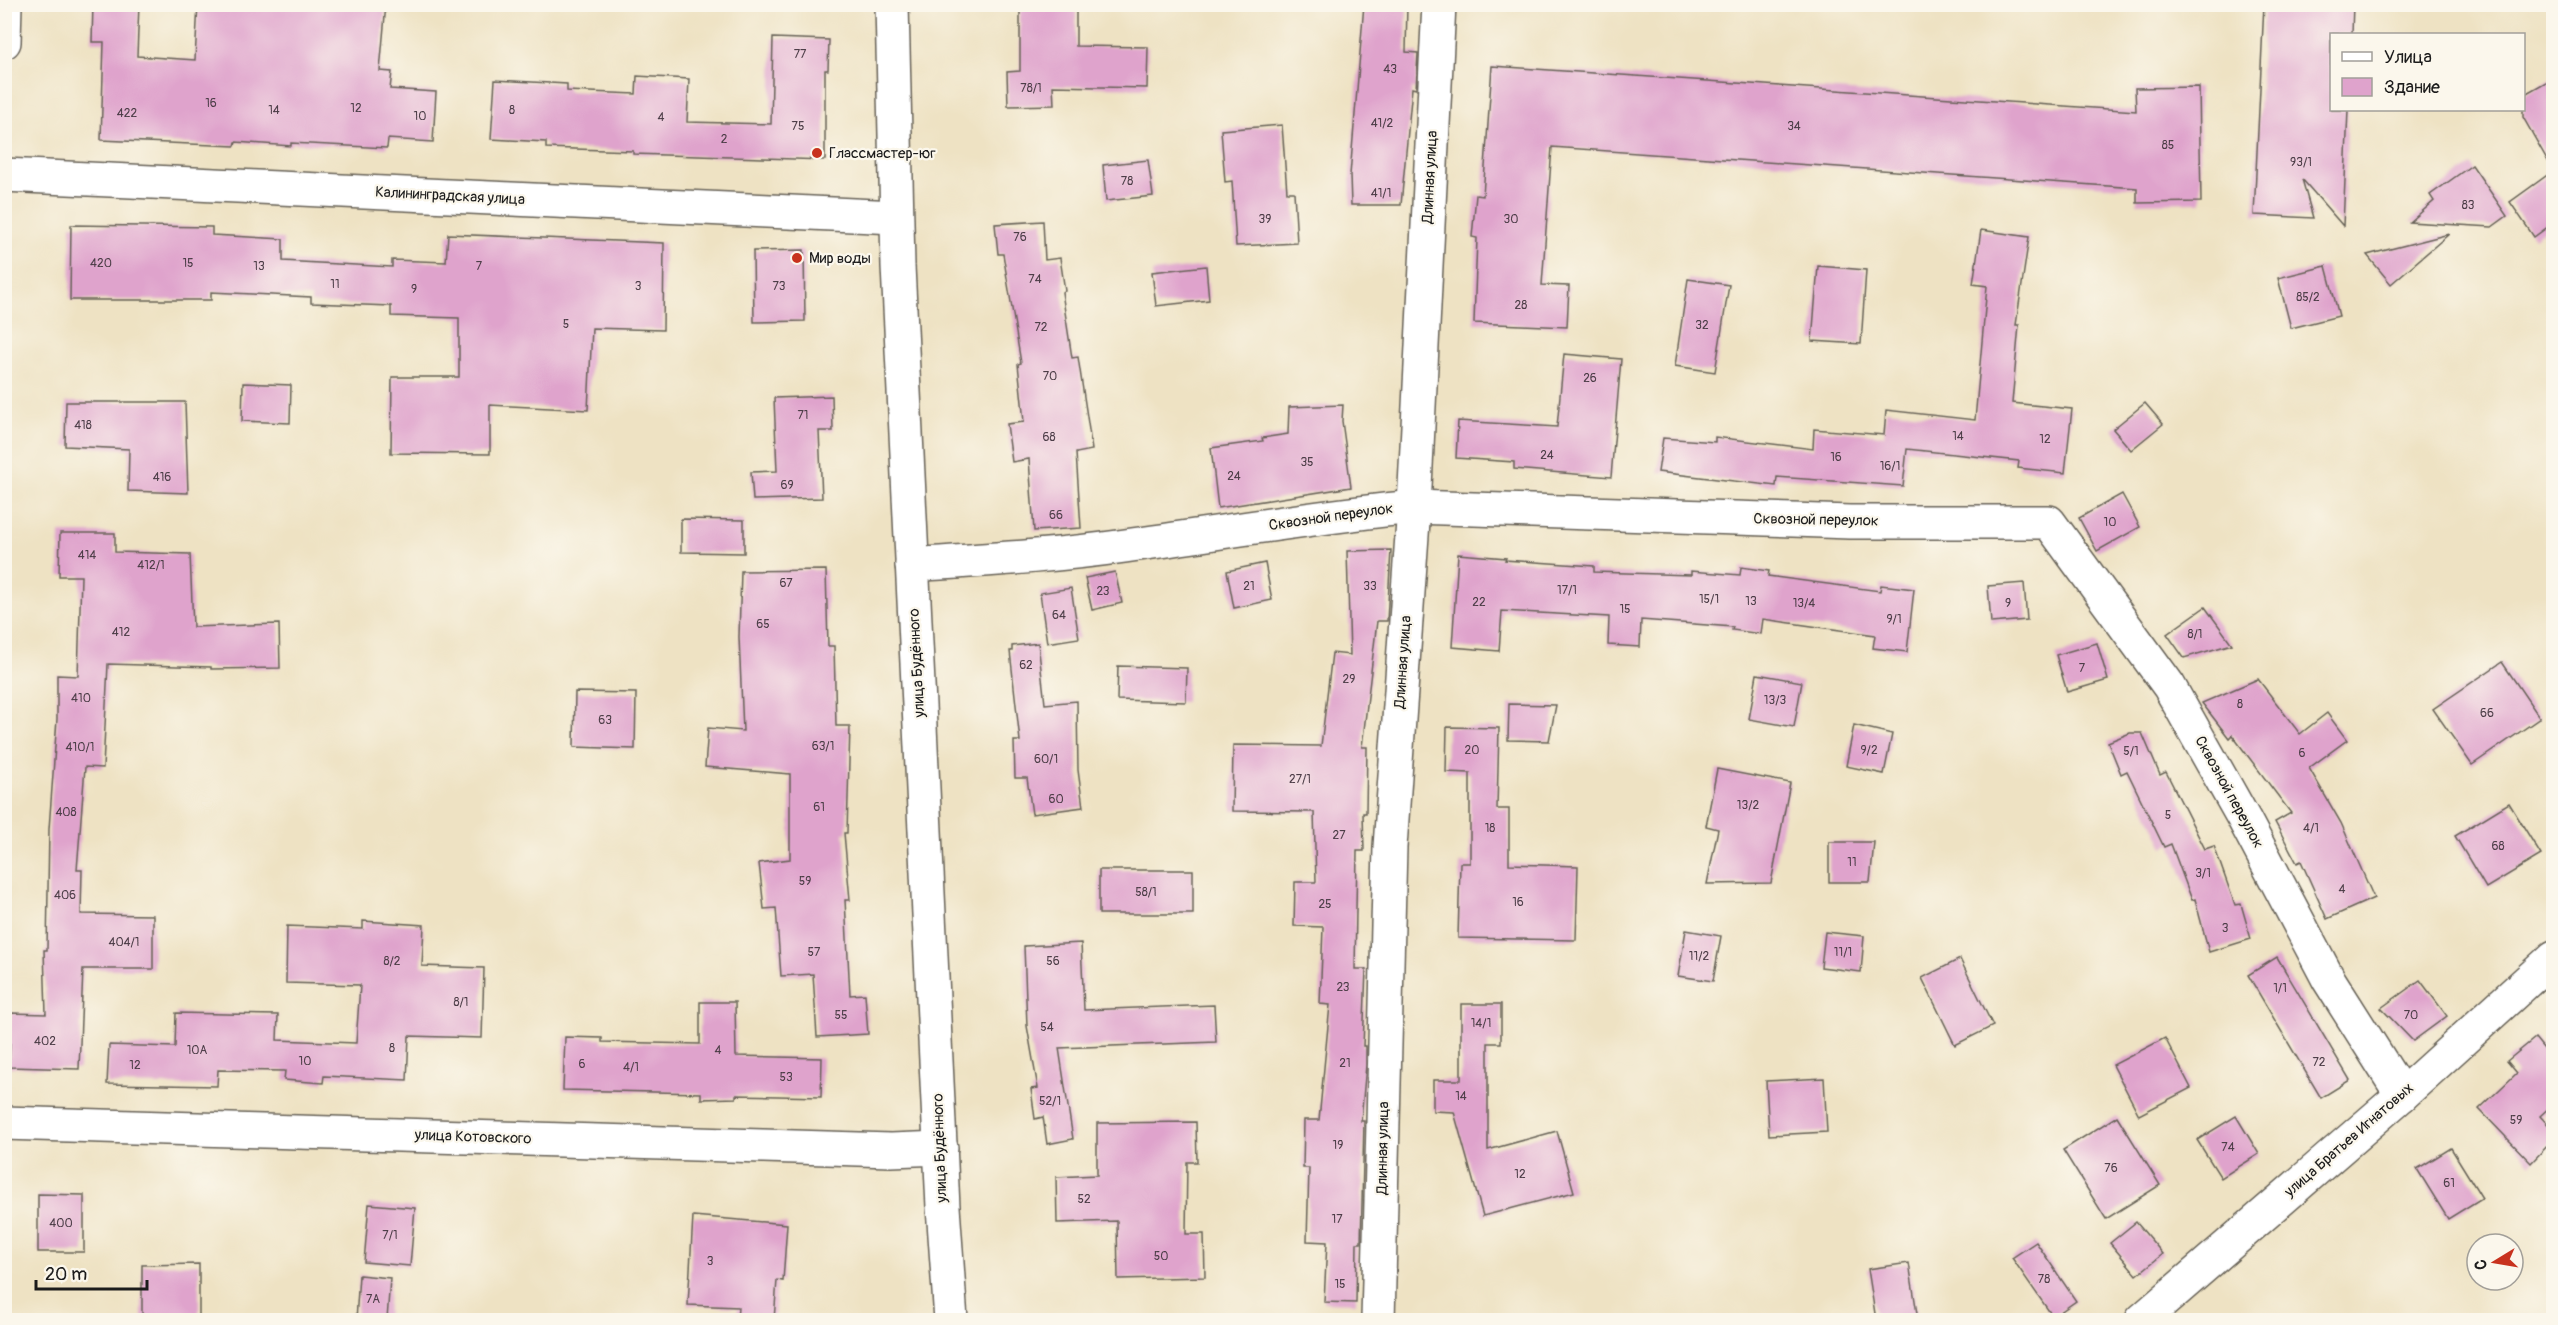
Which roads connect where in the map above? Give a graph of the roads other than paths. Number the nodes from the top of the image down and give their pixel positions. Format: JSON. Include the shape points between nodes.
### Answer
{"nodes":[{"id":1,"x":6,"y":4,"type":"edge"},
{"id":2,"x":892,"y":4,"type":"edge"},
{"id":3,"x":1439,"y":4,"type":"edge"},
{"id":4,"x":4,"y":42,"type":"edge"},
{"id":5,"x":4,"y":175,"type":"edge"},
{"id":6,"x":896,"y":217,"type":"junction"},
{"id":7,"x":1414,"y":507,"type":"junction"},
{"id":8,"x":912,"y":565,"type":"junction"},
{"id":9,"x":2553,"y":957,"type":"edge"},
{"id":10,"x":2402,"y":1095,"type":"junction"},
{"id":11,"x":4,"y":1123,"type":"edge"},
{"id":12,"x":941,"y":1148,"type":"junction"},
{"id":13,"x":951,"y":1320,"type":"edge"},
{"id":14,"x":1378,"y":1320,"type":"edge"},
{"id":15,"x":2142,"y":1320,"type":"edge"}],
"edges":[{"from":1,"to":4,"type":"street"},
{"from":2,"to":6,"type":"street","name":"улица Будённого"},
{"from":3,"to":7,"type":"street","name":"Длинная улица"},
{"from":5,"to":6,"type":"street","name":"Калининградская улица"},
{"from":6,"to":8,"type":"street","name":"улица Будённого"},
{"from":7,"to":8,"type":"street","name":"Сквозной переулок","via":[[1123,546]]},
{"from":7,"to":10,"type":"street","name":"Сквозной переулок","via":[[1850,522],[2049,522],[2169,686],[2329,980]]},
{"from":7,"to":14,"type":"street","name":"Длинная улица","via":[[1390,847]]},
{"from":8,"to":12,"type":"street","name":"улица Будённого"},
{"from":9,"to":10,"type":"street","name":"улица Братьев Игнатовых"},
{"from":10,"to":15,"type":"street","name":"улица Братьев Игнатовых"},
{"from":11,"to":12,"type":"street","name":"улица Котовского","via":[[891,1150]]},
{"from":12,"to":13,"type":"street","name":"улица Будённого"}]}
